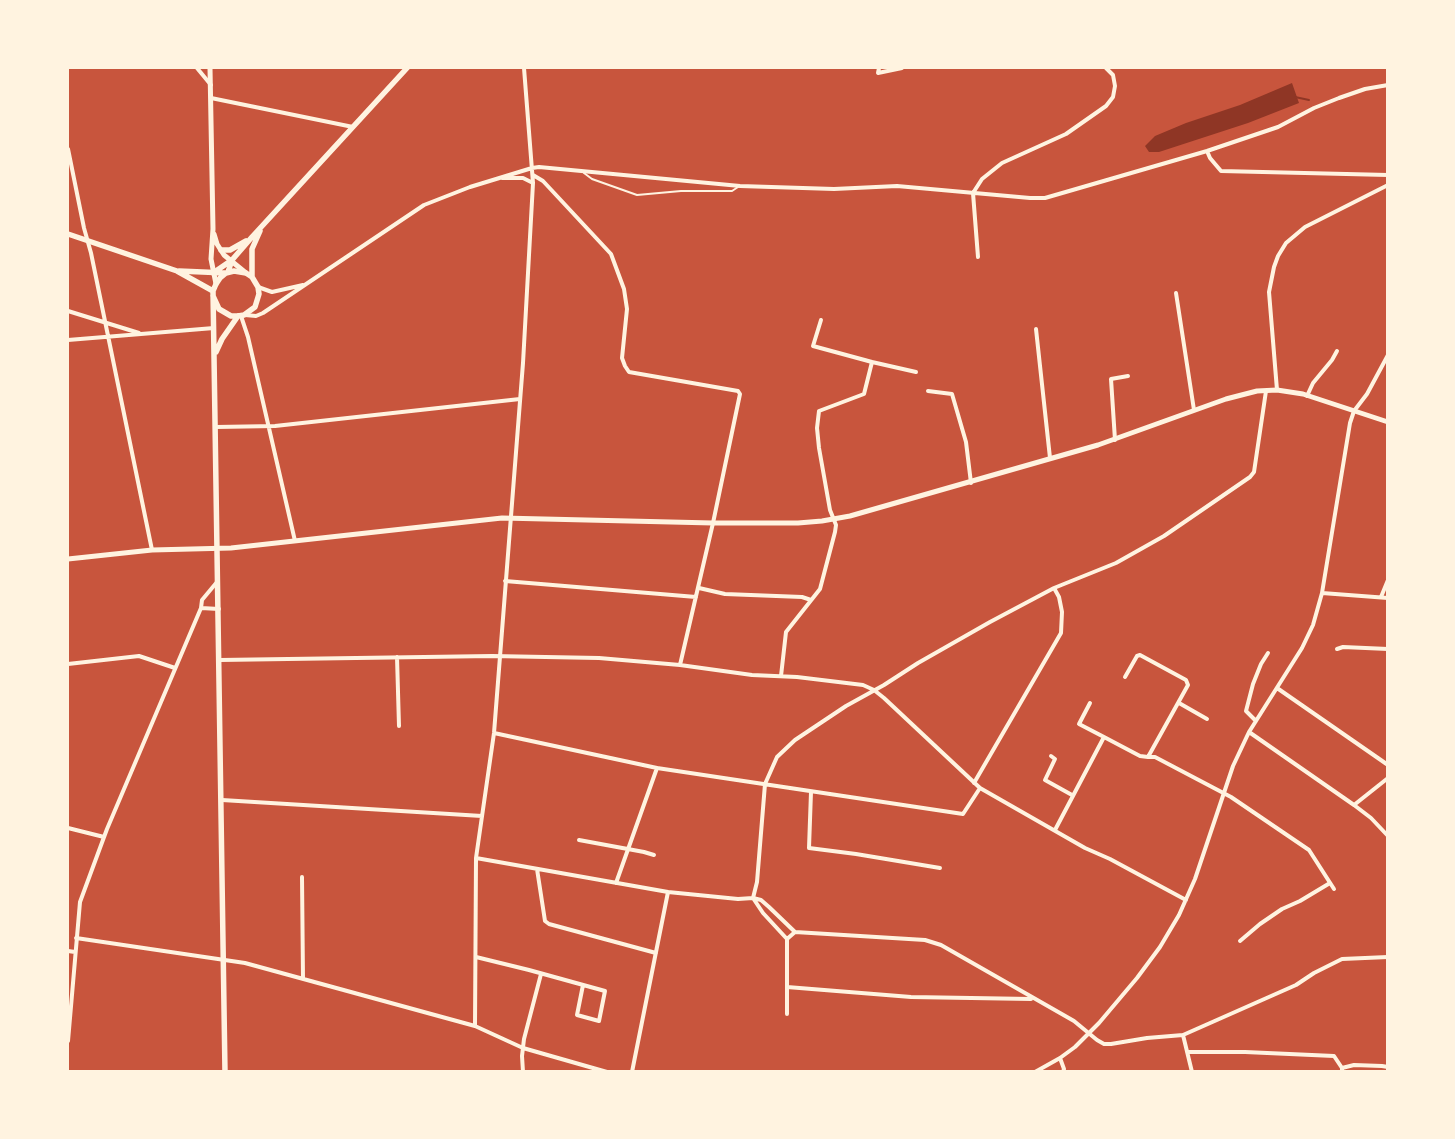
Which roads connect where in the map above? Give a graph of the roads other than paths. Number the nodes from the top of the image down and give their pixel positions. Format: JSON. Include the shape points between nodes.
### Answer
{"nodes":[{"id":1,"x":197,"y":68,"type":"edge"},
{"id":2,"x":210,"y":68,"type":"edge"},
{"id":3,"x":407,"y":68,"type":"edge"},
{"id":4,"x":524,"y":68,"type":"edge"},
{"id":5,"x":879,"y":68,"type":"edge"},
{"id":6,"x":902,"y":68,"type":"edge"},
{"id":7,"x":1106,"y":68,"type":"edge"},
{"id":8,"x":400,"y":70,"type":"edge"},
{"id":9,"x":1388,"y":84,"type":"edge"},
{"id":10,"x":211,"y":85,"type":"junction"},
{"id":11,"x":211,"y":98,"type":"junction"},
{"id":12,"x":353,"y":127,"type":"junction"},
{"id":13,"x":68,"y":149,"type":"edge"},
{"id":14,"x":1208,"y":150,"type":"junction"},
{"id":15,"x":532,"y":168,"type":"junction"},
{"id":16,"x":582,"y":172,"type":"junction"},
{"id":17,"x":533,"y":175,"type":"junction"},
{"id":18,"x":1388,"y":175,"type":"edge"},
{"id":19,"x":497,"y":178,"type":"junction"},
{"id":20,"x":533,"y":182,"type":"junction"},
{"id":21,"x":1388,"y":185,"type":"edge"},
{"id":22,"x":740,"y":186,"type":"junction"},
{"id":23,"x":973,"y":193,"type":"junction"},
{"id":24,"x":263,"y":225,"type":"junction"},
{"id":25,"x":213,"y":229,"type":"junction"},
{"id":26,"x":68,"y":234,"type":"edge"},
{"id":27,"x":252,"y":237,"type":"junction"},
{"id":28,"x":88,"y":240,"type":"junction"},
{"id":29,"x":221,"y":250,"type":"junction"},
{"id":30,"x":978,"y":257,"type":"dead end"},
{"id":31,"x":232,"y":260,"type":"junction"},
{"id":32,"x":177,"y":271,"type":"junction"},
{"id":33,"x":213,"y":273,"type":"junction"},
{"id":34,"x":227,"y":273,"type":"junction"},
{"id":35,"x":249,"y":275,"type":"junction"},
{"id":36,"x":216,"y":284,"type":"junction"},
{"id":37,"x":306,"y":284,"type":"junction"},
{"id":38,"x":258,"y":287,"type":"junction"},
{"id":39,"x":1176,"y":293,"type":"dead end"},
{"id":40,"x":213,"y":294,"type":"junction"},
{"id":41,"x":68,"y":311,"type":"edge"},
{"id":42,"x":241,"y":316,"type":"junction"},
{"id":43,"x":820,"y":320,"type":"dead end"},
{"id":44,"x":104,"y":322,"type":"junction"},
{"id":45,"x":214,"y":328,"type":"junction"},
{"id":46,"x":1036,"y":328,"type":"dead end"},
{"id":47,"x":142,"y":334,"type":"junction"},
{"id":48,"x":107,"y":337,"type":"junction"},
{"id":49,"x":68,"y":340,"type":"edge"},
{"id":50,"x":1337,"y":351,"type":"dead end"},
{"id":51,"x":215,"y":354,"type":"junction"},
{"id":52,"x":1388,"y":355,"type":"edge"},
{"id":53,"x":872,"y":362,"type":"junction"},
{"id":54,"x":916,"y":372,"type":"dead end"},
{"id":55,"x":1128,"y":376,"type":"dead end"},
{"id":56,"x":1266,"y":390,"type":"junction"},
{"id":57,"x":1277,"y":390,"type":"junction"},
{"id":58,"x":928,"y":391,"type":"dead end"},
{"id":59,"x":1308,"y":396,"type":"junction"},
{"id":60,"x":520,"y":399,"type":"junction"},
{"id":61,"x":1194,"y":410,"type":"junction"},
{"id":62,"x":1354,"y":411,"type":"junction"},
{"id":63,"x":1388,"y":422,"type":"edge"},
{"id":64,"x":269,"y":427,"type":"junction"},
{"id":65,"x":216,"y":428,"type":"junction"},
{"id":66,"x":1115,"y":440,"type":"junction"},
{"id":67,"x":1050,"y":458,"type":"junction"},
{"id":68,"x":971,"y":482,"type":"junction"},
{"id":69,"x":510,"y":518,"type":"junction"},
{"id":70,"x":834,"y":519,"type":"junction"},
{"id":71,"x":713,"y":524,"type":"junction"},
{"id":72,"x":295,"y":542,"type":"junction"},
{"id":73,"x":218,"y":549,"type":"junction"},
{"id":74,"x":152,"y":550,"type":"junction"},
{"id":75,"x":68,"y":559,"type":"edge"},
{"id":76,"x":1388,"y":580,"type":"edge"},
{"id":77,"x":219,"y":581,"type":"junction"},
{"id":78,"x":505,"y":581,"type":"junction"},
{"id":79,"x":698,"y":588,"type":"junction"},
{"id":80,"x":1054,"y":588,"type":"junction"},
{"id":81,"x":1322,"y":593,"type":"junction"},
{"id":82,"x":696,"y":597,"type":"junction"},
{"id":83,"x":1381,"y":597,"type":"junction"},
{"id":84,"x":1388,"y":598,"type":"edge"},
{"id":85,"x":811,"y":600,"type":"junction"},
{"id":86,"x":201,"y":608,"type":"junction"},
{"id":87,"x":219,"y":609,"type":"junction"},
{"id":88,"x":1337,"y":649,"type":"dead end"},
{"id":89,"x":1388,"y":649,"type":"edge"},
{"id":90,"x":1268,"y":653,"type":"dead end"},
{"id":91,"x":500,"y":656,"type":"junction"},
{"id":92,"x":397,"y":657,"type":"junction"},
{"id":93,"x":220,"y":660,"type":"junction"},
{"id":94,"x":68,"y":664,"type":"edge"},
{"id":95,"x":680,"y":665,"type":"junction"},
{"id":96,"x":174,"y":668,"type":"junction"},
{"id":97,"x":781,"y":676,"type":"junction"},
{"id":98,"x":1125,"y":677,"type":"dead end"},
{"id":99,"x":1277,"y":688,"type":"junction"},
{"id":100,"x":874,"y":690,"type":"junction"},
{"id":101,"x":1090,"y":703,"type":"dead end"},
{"id":102,"x":1179,"y":703,"type":"junction"},
{"id":103,"x":1207,"y":718,"type":"dead end"},
{"id":104,"x":1256,"y":721,"type":"junction"},
{"id":105,"x":398,"y":726,"type":"dead end"},
{"id":106,"x":1249,"y":732,"type":"junction"},
{"id":107,"x":494,"y":733,"type":"junction"},
{"id":108,"x":1104,"y":737,"type":"junction"},
{"id":109,"x":1051,"y":756,"type":"dead end"},
{"id":110,"x":1148,"y":757,"type":"junction"},
{"id":111,"x":1388,"y":765,"type":"edge"},
{"id":112,"x":657,"y":768,"type":"junction"},
{"id":113,"x":1388,"y":778,"type":"edge"},
{"id":114,"x":974,"y":783,"type":"junction"},
{"id":115,"x":765,"y":784,"type":"junction"},
{"id":116,"x":980,"y":788,"type":"junction"},
{"id":117,"x":811,"y":792,"type":"junction"},
{"id":118,"x":1223,"y":793,"type":"junction"},
{"id":119,"x":1072,"y":795,"type":"junction"},
{"id":120,"x":222,"y":800,"type":"junction"},
{"id":121,"x":1354,"y":805,"type":"junction"},
{"id":122,"x":482,"y":816,"type":"junction"},
{"id":123,"x":68,"y":828,"type":"edge"},
{"id":124,"x":1055,"y":830,"type":"junction"},
{"id":125,"x":1388,"y":836,"type":"edge"},
{"id":126,"x":104,"y":837,"type":"junction"},
{"id":127,"x":579,"y":840,"type":"dead end"},
{"id":128,"x":627,"y":849,"type":"junction"},
{"id":129,"x":654,"y":855,"type":"dead end"},
{"id":130,"x":476,"y":858,"type":"junction"},
{"id":131,"x":940,"y":868,"type":"dead end"},
{"id":132,"x":537,"y":870,"type":"junction"},
{"id":133,"x":302,"y":877,"type":"dead end"},
{"id":134,"x":616,"y":882,"type":"junction"},
{"id":135,"x":1330,"y":883,"type":"junction"},
{"id":136,"x":1334,"y":889,"type":"dead end"},
{"id":137,"x":668,"y":892,"type":"junction"},
{"id":138,"x":753,"y":898,"type":"junction"},
{"id":139,"x":1186,"y":900,"type":"junction"},
{"id":140,"x":795,"y":932,"type":"junction"},
{"id":141,"x":76,"y":938,"type":"junction"},
{"id":142,"x":787,"y":939,"type":"junction"},
{"id":143,"x":1240,"y":941,"type":"dead end"},
{"id":144,"x":68,"y":951,"type":"edge"},
{"id":145,"x":75,"y":952,"type":"junction"},
{"id":146,"x":656,"y":953,"type":"junction"},
{"id":147,"x":476,"y":957,"type":"junction"},
{"id":148,"x":1388,"y":957,"type":"edge"},
{"id":149,"x":224,"y":960,"type":"junction"},
{"id":150,"x":541,"y":974,"type":"junction"},
{"id":151,"x":302,"y":979,"type":"junction"},
{"id":152,"x":583,"y":985,"type":"junction"},
{"id":153,"x":786,"y":987,"type":"junction"},
{"id":154,"x":1034,"y":999,"type":"junction"},
{"id":155,"x":786,"y":1014,"type":"dead end"},
{"id":156,"x":475,"y":1026,"type":"junction"},
{"id":157,"x":68,"y":1029,"type":"edge"},
{"id":158,"x":1089,"y":1033,"type":"junction"},
{"id":159,"x":1183,"y":1036,"type":"junction"},
{"id":160,"x":68,"y":1041,"type":"edge"},
{"id":161,"x":523,"y":1048,"type":"junction"},
{"id":162,"x":1187,"y":1052,"type":"junction"},
{"id":163,"x":1060,"y":1058,"type":"junction"},
{"id":164,"x":1388,"y":1067,"type":"edge"},
{"id":165,"x":1342,"y":1070,"type":"edge"},
{"id":166,"x":225,"y":1072,"type":"edge"},
{"id":167,"x":523,"y":1072,"type":"edge"},
{"id":168,"x":607,"y":1072,"type":"edge"},
{"id":169,"x":632,"y":1072,"type":"edge"},
{"id":170,"x":1035,"y":1072,"type":"edge"},
{"id":171,"x":1063,"y":1072,"type":"edge"},
{"id":172,"x":1192,"y":1072,"type":"edge"}],
"edges":[{"from":1,"to":10,"type":"street"},
{"from":2,"to":10,"type":"street"},
{"from":3,"to":8,"type":"main road"},
{"from":4,"to":15,"type":"street"},
{"from":5,"to":6,"type":"street","via":[[878,74]]},
{"from":7,"to":23,"type":"street","via":[[1114,75],[1116,86],[1106,106],[1066,134],[1002,163],[982,179]]},
{"from":8,"to":12,"type":"main road"},
{"from":9,"to":14,"type":"street","via":[[1339,98],[1278,127]]},
{"from":10,"to":11,"type":"street"},
{"from":11,"to":12,"type":"street"},
{"from":11,"to":25,"type":"street"},
{"from":12,"to":24,"type":"main road"},
{"from":13,"to":28,"type":"street"},
{"from":14,"to":18,"type":"street","via":[[1210,158],[1221,171]]},
{"from":14,"to":23,"type":"street","via":[[1045,198]]},
{"from":15,"to":16,"type":"street"},
{"from":15,"to":17,"type":"street"},
{"from":15,"to":19,"type":"street"},
{"from":16,"to":22,"type":"street"},
{"from":16,"to":22,"type":"lane","via":[[592,179],[637,195],[732,191]]},
{"from":17,"to":20,"type":"street"},
{"from":17,"to":71,"type":"street","via":[[543,181],[611,254],[624,289],[627,309],[622,358],[629,372],[738,391],[740,394]]},
{"from":19,"to":20,"type":"street","via":[[523,178]]},
{"from":19,"to":37,"type":"street","via":[[424,205]]},
{"from":20,"to":60,"type":"street"},
{"from":21,"to":57,"type":"street","via":[[1305,227],[1286,243],[1278,256],[1269,292]]},
{"from":22,"to":23,"type":"street","via":[[834,189],[897,186]]},
{"from":23,"to":30,"type":"street"},
{"from":24,"to":27,"type":"main road"},
{"from":24,"to":35,"type":"main road","via":[[252,249]]},
{"from":25,"to":29,"type":"street"},
{"from":25,"to":33,"type":"street"},
{"from":26,"to":28,"type":"main road"},
{"from":27,"to":29,"type":"main road","via":[[230,250]]},
{"from":27,"to":31,"type":"main road"},
{"from":28,"to":32,"type":"main road"},
{"from":28,"to":44,"type":"street"},
{"from":29,"to":31,"type":"street"},
{"from":31,"to":33,"type":"main road"},
{"from":31,"to":34,"type":"main road"},
{"from":31,"to":35,"type":"street"},
{"from":32,"to":33,"type":"main road"},
{"from":32,"to":40,"type":"main road"},
{"from":33,"to":34,"type":"main road"},
{"from":33,"to":36,"type":"street"},
{"from":34,"to":35,"type":"main road","via":[[240,271]]},
{"from":34,"to":36,"type":"main road"},
{"from":35,"to":38,"type":"main road"},
{"from":36,"to":40,"type":"main road"},
{"from":37,"to":38,"type":"street","via":[[272,292]]},
{"from":37,"to":42,"type":"street","via":[[263,313]]},
{"from":38,"to":42,"type":"main road","via":[[255,307]]},
{"from":39,"to":61,"type":"street"},
{"from":40,"to":42,"type":"main road","via":[[219,309],[231,316]]},
{"from":40,"to":45,"type":"main road"},
{"from":41,"to":44,"type":"street"},
{"from":42,"to":51,"type":"main road","via":[[222,339]]},
{"from":42,"to":64,"type":"street"},
{"from":43,"to":53,"type":"street","via":[[813,346]]},
{"from":44,"to":47,"type":"street"},
{"from":44,"to":48,"type":"street"},
{"from":45,"to":47,"type":"street"},
{"from":45,"to":51,"type":"main road"},
{"from":46,"to":67,"type":"street"},
{"from":47,"to":48,"type":"street"},
{"from":48,"to":49,"type":"street"},
{"from":48,"to":74,"type":"street"},
{"from":50,"to":59,"type":"street","via":[[1313,383]]},
{"from":51,"to":65,"type":"main road"},
{"from":52,"to":62,"type":"street"},
{"from":53,"to":54,"type":"street"},
{"from":53,"to":70,"type":"street","via":[[864,394],[818,411],[819,448]]},
{"from":55,"to":66,"type":"street","via":[[1111,379]]},
{"from":56,"to":57,"type":"street"},
{"from":56,"to":61,"type":"street"},
{"from":56,"to":80,"type":"street","via":[[1254,472],[1250,477],[1164,536],[1116,563]]},
{"from":57,"to":59,"type":"street"},
{"from":58,"to":68,"type":"street","via":[[952,394],[966,442]]},
{"from":59,"to":62,"type":"street"},
{"from":60,"to":64,"type":"street"},
{"from":60,"to":69,"type":"street"},
{"from":61,"to":66,"type":"street"},
{"from":62,"to":63,"type":"street"},
{"from":62,"to":81,"type":"street"},
{"from":64,"to":65,"type":"street"},
{"from":64,"to":72,"type":"street"},
{"from":65,"to":73,"type":"main road"},
{"from":66,"to":67,"type":"street"},
{"from":67,"to":68,"type":"street"},
{"from":68,"to":70,"type":"street"},
{"from":69,"to":71,"type":"street"},
{"from":69,"to":72,"type":"street"},
{"from":69,"to":78,"type":"street"},
{"from":70,"to":71,"type":"street","via":[[798,523]]},
{"from":70,"to":85,"type":"street","via":[[835,532],[820,589]]},
{"from":71,"to":79,"type":"street"},
{"from":72,"to":73,"type":"street"},
{"from":73,"to":74,"type":"street"},
{"from":73,"to":77,"type":"main road"},
{"from":74,"to":75,"type":"street"},
{"from":76,"to":83,"type":"street"},
{"from":77,"to":86,"type":"street","via":[[202,600]]},
{"from":77,"to":87,"type":"main road"},
{"from":78,"to":82,"type":"street"},
{"from":78,"to":91,"type":"street"},
{"from":79,"to":82,"type":"street"},
{"from":79,"to":85,"type":"street","via":[[725,594]]},
{"from":80,"to":100,"type":"street"},
{"from":80,"to":114,"type":"street","via":[[1062,612],[1061,633]]},
{"from":81,"to":83,"type":"street"},
{"from":81,"to":99,"type":"street","via":[[1313,625]]},
{"from":82,"to":95,"type":"street"},
{"from":83,"to":84,"type":"street"},
{"from":85,"to":97,"type":"street","via":[[788,629]]},
{"from":86,"to":87,"type":"street"},
{"from":86,"to":96,"type":"street"},
{"from":87,"to":93,"type":"main road"},
{"from":88,"to":89,"type":"street"},
{"from":90,"to":104,"type":"street","via":[[1253,684],[1246,711]]},
{"from":91,"to":92,"type":"street"},
{"from":91,"to":95,"type":"street","via":[[599,658]]},
{"from":91,"to":107,"type":"street"},
{"from":92,"to":93,"type":"street"},
{"from":92,"to":105,"type":"street"},
{"from":93,"to":120,"type":"main road"},
{"from":94,"to":96,"type":"street","via":[[139,656]]},
{"from":95,"to":97,"type":"street"},
{"from":96,"to":126,"type":"street"},
{"from":97,"to":100,"type":"street","via":[[863,685]]},
{"from":98,"to":102,"type":"street","via":[[1137,656],[1142,656],[1187,681],[1188,686]]},
{"from":99,"to":104,"type":"street"},
{"from":99,"to":111,"type":"street"},
{"from":100,"to":114,"type":"street"},
{"from":100,"to":115,"type":"street","via":[[795,740],[777,757]]},
{"from":101,"to":108,"type":"street","via":[[1079,724]]},
{"from":102,"to":103,"type":"street"},
{"from":102,"to":110,"type":"street"},
{"from":104,"to":106,"type":"street"},
{"from":106,"to":118,"type":"street"},
{"from":106,"to":121,"type":"street"},
{"from":107,"to":112,"type":"street"},
{"from":107,"to":122,"type":"street"},
{"from":108,"to":110,"type":"street"},
{"from":108,"to":119,"type":"street"},
{"from":109,"to":119,"type":"street","via":[[1055,759],[1045,780]]},
{"from":110,"to":118,"type":"street"},
{"from":112,"to":115,"type":"street"},
{"from":112,"to":128,"type":"street"},
{"from":113,"to":121,"type":"street"},
{"from":114,"to":116,"type":"street"},
{"from":115,"to":117,"type":"street"},
{"from":115,"to":138,"type":"street","via":[[758,882]]},
{"from":116,"to":117,"type":"street","via":[[963,814]]},
{"from":116,"to":124,"type":"street"},
{"from":117,"to":131,"type":"street","via":[[809,848]]},
{"from":118,"to":135,"type":"street","via":[[1309,850]]},
{"from":118,"to":139,"type":"street"},
{"from":119,"to":124,"type":"street"},
{"from":120,"to":122,"type":"street"},
{"from":120,"to":149,"type":"main road"},
{"from":121,"to":125,"type":"street"},
{"from":122,"to":130,"type":"street"},
{"from":123,"to":126,"type":"street"},
{"from":124,"to":139,"type":"street"},
{"from":126,"to":141,"type":"street","via":[[80,902]]},
{"from":127,"to":128,"type":"street"},
{"from":128,"to":129,"type":"street"},
{"from":128,"to":134,"type":"street"},
{"from":130,"to":132,"type":"street"},
{"from":130,"to":147,"type":"street"},
{"from":132,"to":134,"type":"street"},
{"from":132,"to":146,"type":"street","via":[[544,920],[549,924]]},
{"from":133,"to":151,"type":"street"},
{"from":134,"to":137,"type":"street"},
{"from":135,"to":136,"type":"street"},
{"from":135,"to":143,"type":"street","via":[[1282,909]]},
{"from":137,"to":138,"type":"street"},
{"from":137,"to":146,"type":"street"},
{"from":138,"to":140,"type":"street","via":[[761,900]]},
{"from":138,"to":142,"type":"street"},
{"from":139,"to":158,"type":"street","via":[[1160,947]]},
{"from":140,"to":142,"type":"street"},
{"from":140,"to":154,"type":"street","via":[[924,940],[940,945]]},
{"from":141,"to":145,"type":"street"},
{"from":141,"to":149,"type":"street"},
{"from":142,"to":153,"type":"street"},
{"from":144,"to":145,"type":"street"},
{"from":145,"to":157,"type":"street"},
{"from":146,"to":169,"type":"street"},
{"from":147,"to":150,"type":"street"},
{"from":147,"to":156,"type":"street"},
{"from":148,"to":159,"type":"street","via":[[1342,959],[1296,985]]},
{"from":149,"to":151,"type":"street"},
{"from":149,"to":166,"type":"main road"},
{"from":150,"to":152,"type":"street"},
{"from":150,"to":161,"type":"street"},
{"from":151,"to":156,"type":"street"},
{"from":152,"to":152,"type":"street","via":[[605,991],[599,1021],[577,1015]]},
{"from":153,"to":154,"type":"street","via":[[911,997]]},
{"from":153,"to":155,"type":"street"},
{"from":154,"to":158,"type":"street"},
{"from":156,"to":161,"type":"street"},
{"from":157,"to":160,"type":"street"},
{"from":158,"to":159,"type":"street","via":[[1104,1044]]},
{"from":158,"to":163,"type":"street"},
{"from":159,"to":162,"type":"street"},
{"from":161,"to":167,"type":"street"},
{"from":161,"to":168,"type":"street"},
{"from":162,"to":165,"type":"street","via":[[1334,1056]]},
{"from":162,"to":172,"type":"street"},
{"from":163,"to":170,"type":"street"},
{"from":163,"to":171,"type":"street"},
{"from":164,"to":165,"type":"street","via":[[1354,1065]]}]}
